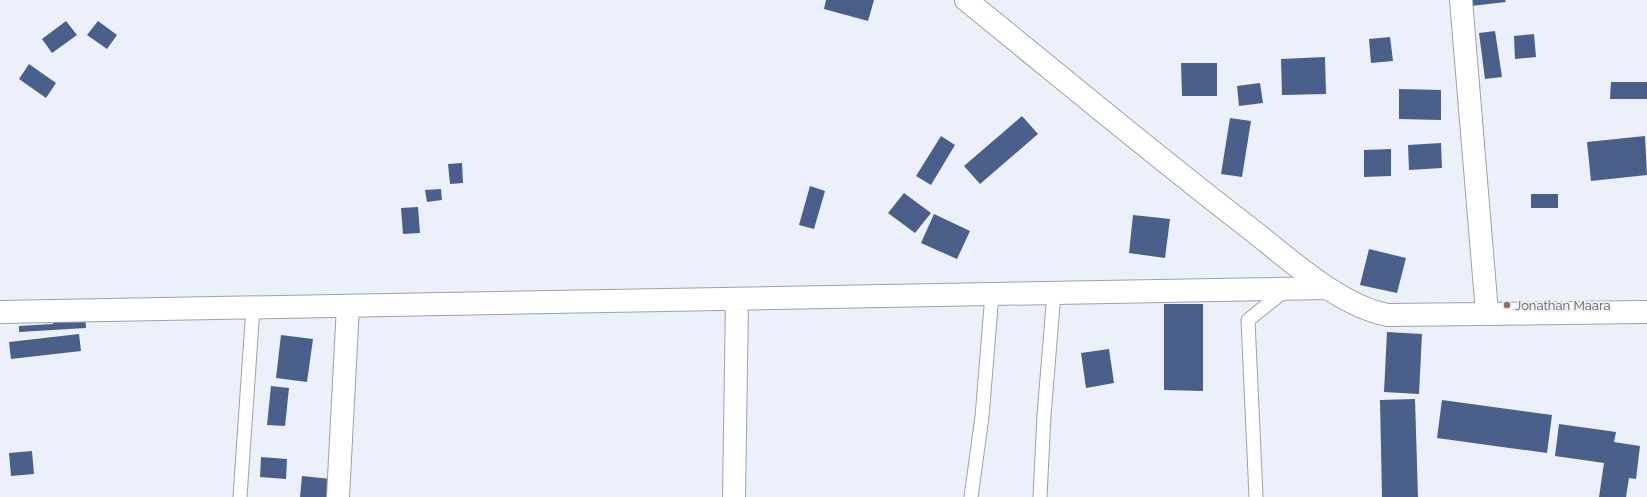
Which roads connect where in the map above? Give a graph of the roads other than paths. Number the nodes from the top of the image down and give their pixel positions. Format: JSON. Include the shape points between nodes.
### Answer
{"nodes":[{"id":1,"x":966,"y":0,"type":"edge"},
{"id":2,"x":1461,"y":0,"type":"edge"},
{"id":3,"x":1327,"y":288,"type":"junction"},
{"id":4,"x":1287,"y":289,"type":"junction"},
{"id":5,"x":1054,"y":293,"type":"junction"},
{"id":6,"x":992,"y":294,"type":"junction"},
{"id":7,"x":737,"y":299,"type":"junction"},
{"id":8,"x":348,"y":306,"type":"junction"},
{"id":9,"x":253,"y":307,"type":"junction"},
{"id":10,"x":0,"y":312,"type":"edge"},
{"id":11,"x":1647,"y":312,"type":"edge"},
{"id":12,"x":1487,"y":313,"type":"junction"},
{"id":13,"x":240,"y":497,"type":"edge"},
{"id":14,"x":338,"y":497,"type":"edge"},
{"id":15,"x":734,"y":497,"type":"edge"},
{"id":16,"x":971,"y":497,"type":"edge"},
{"id":17,"x":1040,"y":497,"type":"edge"},
{"id":18,"x":1256,"y":497,"type":"edge"}],
"edges":[{"from":1,"to":3,"type":"street","via":[[1186,180]]},
{"from":2,"to":12,"type":"street"},
{"from":3,"to":4,"type":"street"},
{"from":3,"to":12,"type":"street","via":[[1371,312],[1388,315]]},
{"from":4,"to":5,"type":"street"},
{"from":4,"to":18,"type":"lane","via":[[1248,320]]},
{"from":5,"to":6,"type":"street"},
{"from":5,"to":17,"type":"lane"},
{"from":6,"to":7,"type":"street"},
{"from":6,"to":16,"type":"lane","via":[[982,417]]},
{"from":7,"to":8,"type":"street"},
{"from":7,"to":15,"type":"street"},
{"from":8,"to":9,"type":"street"},
{"from":8,"to":14,"type":"street"},
{"from":9,"to":10,"type":"street"},
{"from":9,"to":13,"type":"lane"},
{"from":11,"to":12,"type":"street"}]}
